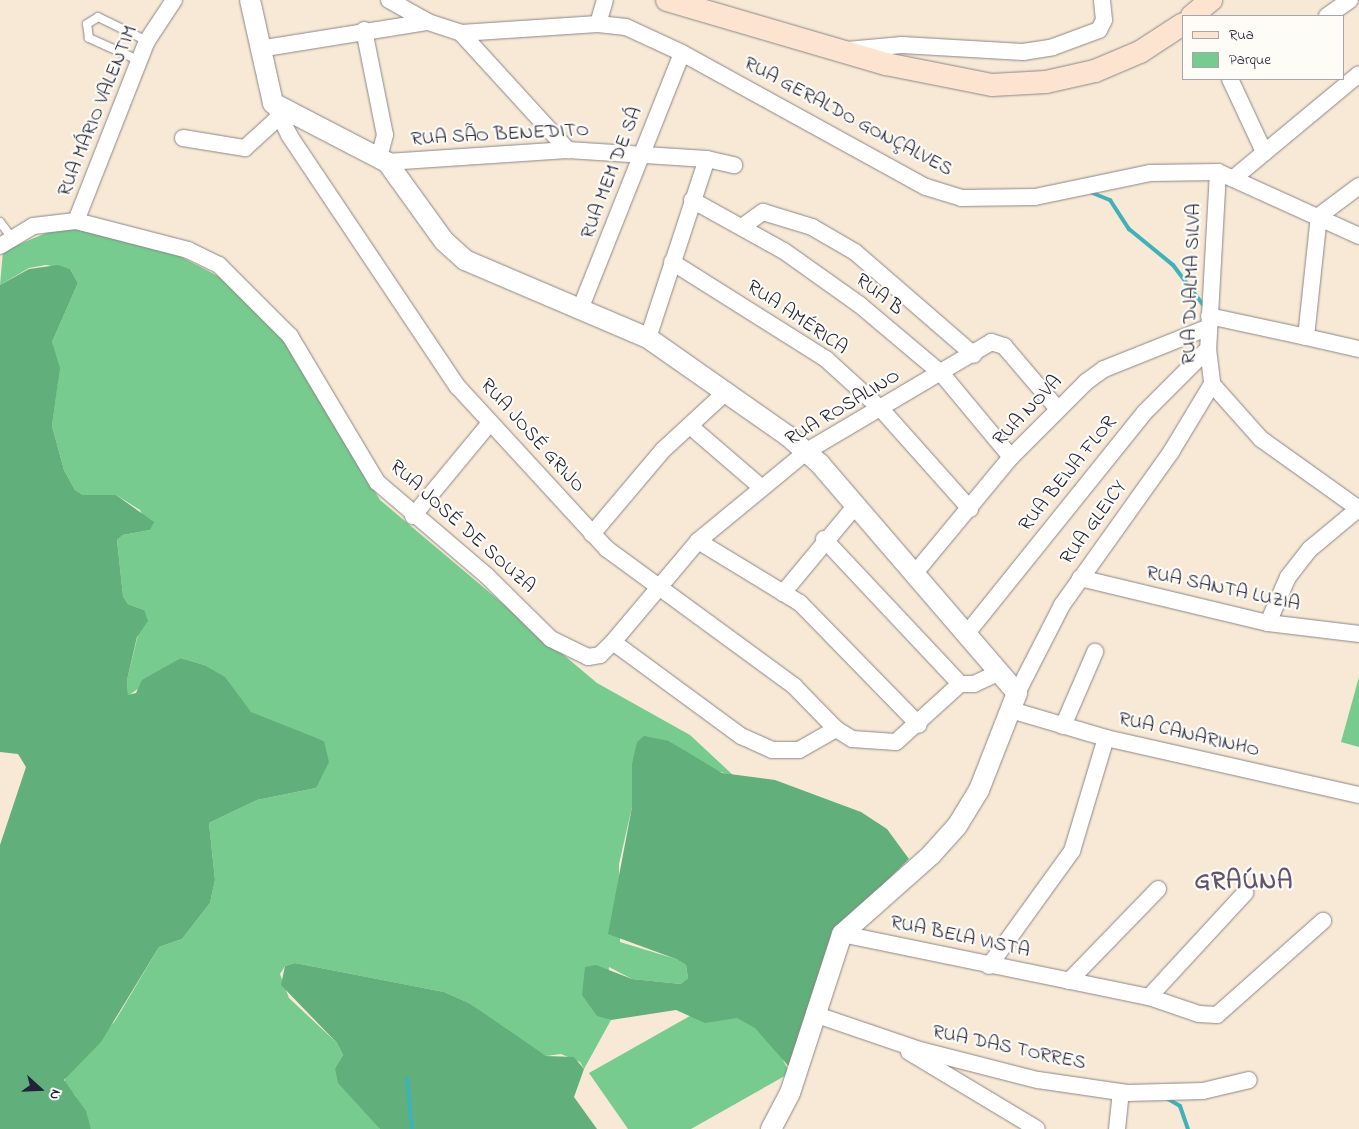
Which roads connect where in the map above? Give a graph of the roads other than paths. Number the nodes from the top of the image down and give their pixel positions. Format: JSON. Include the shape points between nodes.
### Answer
{"nodes":[{"id":1,"x":174,"y":0,"type":"edge"},
{"id":2,"x":250,"y":0,"type":"edge"},
{"id":3,"x":389,"y":0,"type":"edge"},
{"id":4,"x":604,"y":0,"type":"edge"},
{"id":5,"x":667,"y":0,"type":"edge"},
{"id":6,"x":1102,"y":0,"type":"edge"},
{"id":7,"x":1350,"y":0,"type":"edge"},
{"id":8,"x":717,"y":8,"type":"edge"},
{"id":9,"x":1328,"y":15,"type":"edge"},
{"id":10,"x":428,"y":22,"type":"junction"},
{"id":11,"x":1182,"y":23,"type":"edge"},
{"id":12,"x":598,"y":24,"type":"junction"},
{"id":13,"x":364,"y":30,"type":"junction"},
{"id":14,"x":461,"y":33,"type":"junction"},
{"id":15,"x":147,"y":41,"type":"junction"},
{"id":16,"x":259,"y":49,"type":"junction"},
{"id":17,"x":838,"y":51,"type":"junction"},
{"id":18,"x":682,"y":53,"type":"junction"},
{"id":19,"x":138,"y":60,"type":"junction"},
{"id":20,"x":1359,"y":74,"type":"edge"},
{"id":21,"x":1235,"y":80,"type":"edge"},
{"id":22,"x":276,"y":110,"type":"junction"},
{"id":23,"x":183,"y":138,"type":"dead end"},
{"id":24,"x":568,"y":150,"type":"junction"},
{"id":25,"x":1264,"y":152,"type":"junction"},
{"id":26,"x":640,"y":155,"type":"junction"},
{"id":27,"x":707,"y":158,"type":"junction"},
{"id":28,"x":383,"y":160,"type":"junction"},
{"id":29,"x":734,"y":165,"type":"dead end"},
{"id":30,"x":1218,"y":172,"type":"junction"},
{"id":31,"x":1235,"y":177,"type":"junction"},
{"id":32,"x":1359,"y":186,"type":"edge"},
{"id":33,"x":692,"y":200,"type":"junction"},
{"id":34,"x":1319,"y":216,"type":"junction"},
{"id":35,"x":76,"y":221,"type":"junction"},
{"id":36,"x":0,"y":222,"type":"edge"},
{"id":37,"x":742,"y":226,"type":"junction"},
{"id":38,"x":1359,"y":236,"type":"edge"},
{"id":39,"x":6,"y":242,"type":"edge"},
{"id":40,"x":672,"y":262,"type":"junction"},
{"id":41,"x":581,"y":308,"type":"junction"},
{"id":42,"x":1209,"y":322,"type":"junction"},
{"id":43,"x":1306,"y":337,"type":"junction"},
{"id":44,"x":648,"y":338,"type":"junction"},
{"id":45,"x":1208,"y":349,"type":"junction"},
{"id":46,"x":1359,"y":349,"type":"edge"},
{"id":47,"x":974,"y":355,"type":"junction"},
{"id":48,"x":942,"y":374,"type":"junction"},
{"id":49,"x":1212,"y":384,"type":"junction"},
{"id":50,"x":727,"y":391,"type":"junction"},
{"id":51,"x":1057,"y":408,"type":"junction"},
{"id":52,"x":881,"y":409,"type":"junction"},
{"id":53,"x":490,"y":423,"type":"junction"},
{"id":54,"x":690,"y":426,"type":"junction"},
{"id":55,"x":807,"y":451,"type":"junction"},
{"id":56,"x":1011,"y":457,"type":"junction"},
{"id":57,"x":762,"y":488,"type":"junction"},
{"id":58,"x":856,"y":505,"type":"junction"},
{"id":59,"x":970,"y":509,"type":"junction"},
{"id":60,"x":1358,"y":509,"type":"edge"},
{"id":61,"x":414,"y":516,"type":"junction"},
{"id":62,"x":592,"y":534,"type":"junction"},
{"id":63,"x":824,"y":539,"type":"junction"},
{"id":64,"x":698,"y":541,"type":"junction"},
{"id":65,"x":915,"y":573,"type":"junction"},
{"id":66,"x":1080,"y":578,"type":"junction"},
{"id":67,"x":655,"y":588,"type":"junction"},
{"id":68,"x":783,"y":593,"type":"junction"},
{"id":69,"x":1268,"y":623,"type":"junction"},
{"id":70,"x":968,"y":632,"type":"junction"},
{"id":71,"x":1359,"y":634,"type":"edge"},
{"id":72,"x":613,"y":642,"type":"junction"},
{"id":73,"x":1095,"y":652,"type":"dead end"},
{"id":74,"x":1000,"y":672,"type":"junction"},
{"id":75,"x":960,"y":684,"type":"junction"},
{"id":76,"x":1014,"y":701,"type":"junction"},
{"id":77,"x":919,"y":724,"type":"junction"},
{"id":78,"x":1063,"y":726,"type":"junction"},
{"id":79,"x":836,"y":729,"type":"junction"},
{"id":80,"x":1106,"y":738,"type":"junction"},
{"id":81,"x":1359,"y":794,"type":"edge"},
{"id":82,"x":1158,"y":889,"type":"dead end"},
{"id":83,"x":1245,"y":893,"type":"dead end"},
{"id":84,"x":1323,"y":921,"type":"dead end"},
{"id":85,"x":842,"y":934,"type":"junction"},
{"id":86,"x":989,"y":966,"type":"junction"},
{"id":87,"x":1069,"y":981,"type":"junction"},
{"id":88,"x":1149,"y":997,"type":"junction"},
{"id":89,"x":814,"y":1014,"type":"junction"},
{"id":90,"x":890,"y":1041,"type":"junction"},
{"id":91,"x":1249,"y":1080,"type":"dead end"},
{"id":92,"x":1121,"y":1092,"type":"junction"},
{"id":93,"x":776,"y":1128,"type":"edge"},
{"id":94,"x":1037,"y":1129,"type":"edge"},
{"id":95,"x":1117,"y":1129,"type":"edge"}],
"edges":[{"from":1,"to":15,"type":"street","name":"RUA MÁRIO VALENTIM"},
{"from":2,"to":16,"type":"street"},
{"from":3,"to":10,"type":"street"},
{"from":4,"to":12,"type":"street"},
{"from":5,"to":8,"type":"main road"},
{"from":6,"to":17,"type":"street","via":[[1104,20],[1099,30],[1053,47],[1024,52],[886,45]]},
{"from":7,"to":9,"type":"street"},
{"from":8,"to":17,"type":"main road"},
{"from":10,"to":13,"type":"street"},
{"from":10,"to":14,"type":"street"},
{"from":11,"to":17,"type":"main road","via":[[1140,52],[1094,71],[1011,85],[930,75]]},
{"from":12,"to":14,"type":"street","name":"RUA GERALDO GONÇALVES"},
{"from":12,"to":18,"type":"street","name":"RUA GERALDO GONÇALVES","via":[[626,28]]},
{"from":13,"to":16,"type":"street"},
{"from":13,"to":28,"type":"street","via":[[385,135]]},
{"from":14,"to":24,"type":"street"},
{"from":15,"to":19,"type":"street","name":"RUA MÁRIO VALENTIM"},
{"from":15,"to":19,"type":"lane","via":[[98,17],[87,24],[89,38]]},
{"from":16,"to":22,"type":"street"},
{"from":18,"to":26,"type":"street","name":"RUA MEM DE SÁ"},
{"from":18,"to":30,"type":"street","name":"RUA GERALDO GONÇALVES","via":[[926,187],[961,198],[1035,197],[1150,173]]},
{"from":19,"to":35,"type":"street","name":"RUA MÁRIO VALENTIM"},
{"from":20,"to":25,"type":"street"},
{"from":21,"to":25,"type":"street"},
{"from":22,"to":23,"type":"street","via":[[246,148]]},
{"from":22,"to":28,"type":"street"},
{"from":22,"to":53,"type":"street","name":"RUA JOSÉ GRIJO","via":[[434,354]]},
{"from":24,"to":26,"type":"street","name":"RUA SÃO BENEDITO"},
{"from":24,"to":28,"type":"street","name":"RUA SÃO BENEDITO"},
{"from":25,"to":31,"type":"street"},
{"from":26,"to":27,"type":"street","name":"RUA SÃO BENEDITO"},
{"from":26,"to":41,"type":"street","name":"RUA MEM DE SÁ"},
{"from":27,"to":29,"type":"street","name":"RUA SÃO BENEDITO"},
{"from":27,"to":33,"type":"street"},
{"from":28,"to":41,"type":"street","via":[[444,241],[465,260]]},
{"from":30,"to":31,"type":"street","name":"RUA GERALDO GONÇALVES"},
{"from":30,"to":42,"type":"street","name":"RUA DJALMA SILVA"},
{"from":31,"to":34,"type":"street","name":"RUA GERALDO GONÇALVES"},
{"from":32,"to":34,"type":"street"},
{"from":33,"to":37,"type":"street","name":"RUA B"},
{"from":33,"to":40,"type":"street"},
{"from":34,"to":38,"type":"street","name":"RUA GERALDO GONÇALVES"},
{"from":34,"to":43,"type":"street"},
{"from":35,"to":39,"type":"street","name":"RUA MÁRIO VALENTIM","via":[[33,226]]},
{"from":35,"to":61,"type":"street","name":"RUA JOSÉ DE SOUZA","via":[[188,250],[219,265],[241,282],[290,336],[377,482]]},
{"from":36,"to":39,"type":"lane"},
{"from":37,"to":47,"type":"street","via":[[763,212],[812,227],[855,252]]},
{"from":37,"to":48,"type":"street","name":"RUA B","via":[[860,305]]},
{"from":40,"to":44,"type":"street"},
{"from":40,"to":52,"type":"street","name":"RUA AMÉRICA","via":[[802,342]]},
{"from":41,"to":44,"type":"street"},
{"from":42,"to":43,"type":"street"},
{"from":42,"to":45,"type":"street","name":"RUA DJALMA SILVA"},
{"from":42,"to":51,"type":"street","name":"RUA NOVA","via":[[1104,369]]},
{"from":43,"to":46,"type":"street"},
{"from":44,"to":50,"type":"street"},
{"from":45,"to":49,"type":"street","name":"RUA DJALMA SILVA"},
{"from":45,"to":70,"type":"street","name":"RUA BEIJA FLOR","via":[[1145,412]]},
{"from":47,"to":48,"type":"street","name":"RUA ROSALINO"},
{"from":47,"to":51,"type":"street","name":"RUA ROSALINO","via":[[991,342],[1000,343]]},
{"from":48,"to":52,"type":"street","name":"RUA ROSALINO"},
{"from":48,"to":56,"type":"street","name":"RUA B"},
{"from":49,"to":60,"type":"street","name":"RUA DJALMA SILVA","via":[[1261,439]]},
{"from":49,"to":66,"type":"street","name":"RUA GLEICY","via":[[1171,452]]},
{"from":50,"to":54,"type":"street"},
{"from":50,"to":55,"type":"street"},
{"from":51,"to":56,"type":"street","name":"RUA NOVA"},
{"from":52,"to":55,"type":"street","name":"RUA ROSALINO"},
{"from":52,"to":59,"type":"street","name":"RUA AMÉRICA"},
{"from":53,"to":61,"type":"street"},
{"from":53,"to":62,"type":"street","name":"RUA JOSÉ GRIJO"},
{"from":54,"to":57,"type":"street"},
{"from":54,"to":62,"type":"street","via":[[639,476]]},
{"from":55,"to":57,"type":"street","name":"RUA ROSALINO"},
{"from":55,"to":58,"type":"street"},
{"from":56,"to":59,"type":"street","name":"RUA NOVA"},
{"from":57,"to":64,"type":"street","name":"RUA ROSALINO"},
{"from":58,"to":63,"type":"street"},
{"from":58,"to":65,"type":"street"},
{"from":59,"to":65,"type":"street","name":"RUA NOVA"},
{"from":60,"to":69,"type":"street","via":[[1310,548],[1288,577]]},
{"from":61,"to":72,"type":"street","name":"RUA JOSÉ DE SOUZA","via":[[570,652],[600,655]]},
{"from":62,"to":67,"type":"street","name":"RUA JOSÉ GRIJO"},
{"from":63,"to":68,"type":"street"},
{"from":63,"to":75,"type":"street"},
{"from":64,"to":67,"type":"street","name":"RUA ROSALINO"},
{"from":64,"to":68,"type":"street"},
{"from":65,"to":70,"type":"street"},
{"from":66,"to":69,"type":"street","name":"RUA SANTA LUZIA"},
{"from":66,"to":76,"type":"street","name":"RUA GLEICY"},
{"from":67,"to":72,"type":"street","name":"RUA JOSÉ DE SOUZA"},
{"from":67,"to":79,"type":"street","name":"RUA JOSÉ GRIJO","via":[[794,686]]},
{"from":68,"to":77,"type":"street","via":[[819,619]]},
{"from":69,"to":71,"type":"street","name":"RUA SANTA LUZIA"},
{"from":70,"to":74,"type":"street"},
{"from":72,"to":79,"type":"street","via":[[741,736],[772,750],[799,750]]},
{"from":73,"to":78,"type":"street"},
{"from":74,"to":75,"type":"street","via":[[974,684]]},
{"from":74,"to":76,"type":"street"},
{"from":75,"to":77,"type":"street"},
{"from":76,"to":78,"type":"street","name":"RUA CANARINHO"},
{"from":76,"to":85,"type":"street","via":[[979,790],[957,826],[931,855]]},
{"from":77,"to":79,"type":"street","via":[[896,742],[881,745],[852,739]]},
{"from":78,"to":80,"type":"street","name":"RUA CANARINHO"},
{"from":80,"to":81,"type":"street","name":"RUA CANARINHO"},
{"from":80,"to":86,"type":"street","via":[[1072,851]]},
{"from":82,"to":87,"type":"street"},
{"from":83,"to":88,"type":"street"},
{"from":84,"to":88,"type":"street","name":"RUA BELA VISTA","via":[[1217,1015],[1199,1014]]},
{"from":85,"to":86,"type":"street","name":"RUA BELA VISTA"},
{"from":85,"to":89,"type":"street"},
{"from":86,"to":87,"type":"street","name":"RUA BELA VISTA"},
{"from":87,"to":88,"type":"street","name":"RUA BELA VISTA"},
{"from":89,"to":90,"type":"street","name":"RUA DAS TORRES"},
{"from":89,"to":93,"type":"street"},
{"from":90,"to":92,"type":"street","name":"RUA DAS TORRES","via":[[1038,1080]]},
{"from":90,"to":94,"type":"street","name":"RUA DAS TORRES"},
{"from":91,"to":92,"type":"street","name":"RUA DAS TORRES","via":[[1203,1091]]},
{"from":92,"to":95,"type":"street"}]}
